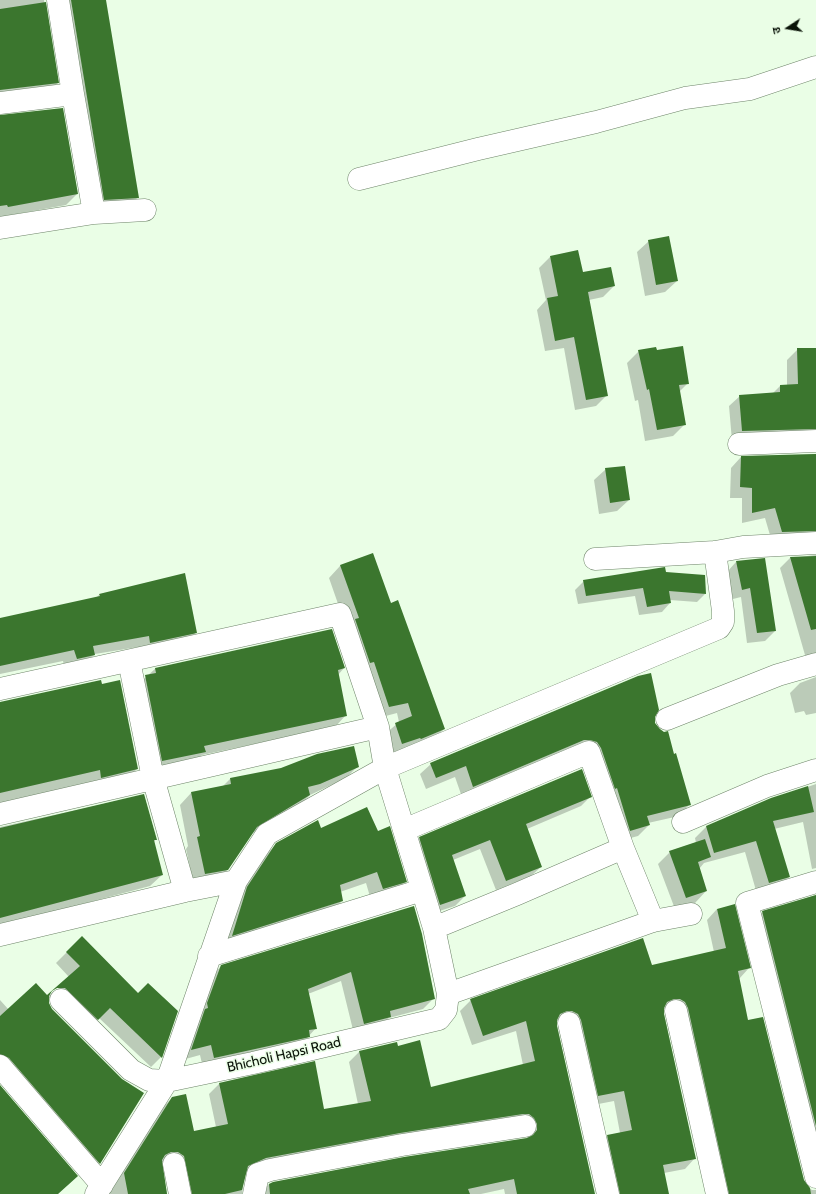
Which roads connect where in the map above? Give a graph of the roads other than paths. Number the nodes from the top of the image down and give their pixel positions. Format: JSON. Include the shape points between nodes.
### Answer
{"nodes":[{"id":1,"x":58,"y":0,"type":"edge"},
{"id":2,"x":816,"y":67,"type":"edge"},
{"id":3,"x":73,"y":94,"type":"junction"},
{"id":4,"x":0,"y":103,"type":"edge"},
{"id":5,"x":359,"y":179,"type":"dead end"},
{"id":6,"x":145,"y":210,"type":"dead end"},
{"id":7,"x":94,"y":213,"type":"junction"},
{"id":8,"x":0,"y":228,"type":"edge"},
{"id":9,"x":816,"y":441,"type":"edge"},
{"id":10,"x":739,"y":444,"type":"dead end"},
{"id":11,"x":816,"y":543,"type":"edge"},
{"id":12,"x":715,"y":552,"type":"junction"},
{"id":13,"x":595,"y":559,"type":"dead end"},
{"id":14,"x":128,"y":661,"type":"junction"},
{"id":15,"x":816,"y":664,"type":"edge"},
{"id":16,"x":0,"y":689,"type":"edge"},
{"id":17,"x":667,"y":719,"type":"dead end"},
{"id":18,"x":378,"y":727,"type":"junction"},
{"id":19,"x":385,"y":768,"type":"junction"},
{"id":20,"x":816,"y":770,"type":"edge"},
{"id":21,"x":153,"y":778,"type":"junction"},
{"id":22,"x":0,"y":814,"type":"edge"},
{"id":23,"x":683,"y":822,"type":"dead end"},
{"id":24,"x":404,"y":830,"type":"junction"},
{"id":25,"x":623,"y":848,"type":"junction"},
{"id":26,"x":236,"y":880,"type":"junction"},
{"id":27,"x":816,"y":882,"type":"edge"},
{"id":28,"x":422,"y":890,"type":"junction"},
{"id":29,"x":185,"y":891,"type":"junction"},
{"id":30,"x":691,"y":914,"type":"dead end"},
{"id":31,"x":653,"y":921,"type":"junction"},
{"id":32,"x":434,"y":928,"type":"junction"},
{"id":33,"x":0,"y":935,"type":"edge"},
{"id":34,"x":209,"y":956,"type":"junction"},
{"id":35,"x":448,"y":994,"type":"junction"},
{"id":36,"x":61,"y":1000,"type":"dead end"},
{"id":37,"x":676,"y":1011,"type":"dead end"},
{"id":38,"x":569,"y":1023,"type":"dead end"},
{"id":39,"x":0,"y":1066,"type":"edge"},
{"id":40,"x":167,"y":1081,"type":"junction"},
{"id":41,"x":525,"y":1126,"type":"dead end"},
{"id":42,"x":174,"y":1164,"type":"dead end"},
{"id":43,"x":816,"y":1177,"type":"edge"},
{"id":44,"x":99,"y":1189,"type":"edge"},
{"id":45,"x":180,"y":1194,"type":"edge"},
{"id":46,"x":254,"y":1194,"type":"edge"},
{"id":47,"x":608,"y":1194,"type":"edge"},
{"id":48,"x":717,"y":1194,"type":"edge"}],
"edges":[{"from":1,"to":3,"type":"street"},
{"from":2,"to":5,"type":"street","via":[[750,88],[684,98],[596,122]]},
{"from":3,"to":4,"type":"street"},
{"from":3,"to":7,"type":"street"},
{"from":6,"to":7,"type":"street"},
{"from":7,"to":8,"type":"street"},
{"from":9,"to":10,"type":"street"},
{"from":11,"to":12,"type":"street","via":[[743,547]]},
{"from":12,"to":13,"type":"street"},
{"from":12,"to":19,"type":"street","via":[[724,611],[723,622],[719,628]]},
{"from":14,"to":16,"type":"street"},
{"from":14,"to":18,"type":"street","name":"Bhicholi Hapsi Road","via":[[340,614]]},
{"from":14,"to":21,"type":"street"},
{"from":15,"to":17,"type":"street","via":[[778,675]]},
{"from":18,"to":19,"type":"street","name":"Bhicholi Hapsi Road"},
{"from":18,"to":21,"type":"street"},
{"from":19,"to":24,"type":"street","name":"Bhicholi Hapsi Road"},
{"from":19,"to":26,"type":"street","via":[[267,834]]},
{"from":20,"to":23,"type":"street","via":[[766,786]]},
{"from":21,"to":22,"type":"street"},
{"from":21,"to":29,"type":"street"},
{"from":24,"to":25,"type":"street","via":[[589,752]]},
{"from":24,"to":28,"type":"street","name":"Bhicholi Hapsi Road"},
{"from":25,"to":31,"type":"street"},
{"from":25,"to":32,"type":"street"},
{"from":26,"to":29,"type":"street"},
{"from":26,"to":34,"type":"street"},
{"from":27,"to":43,"type":"street","via":[[748,903]]},
{"from":28,"to":32,"type":"street","name":"Bhicholi Hapsi Road"},
{"from":28,"to":34,"type":"street"},
{"from":29,"to":33,"type":"street"},
{"from":30,"to":31,"type":"street"},
{"from":31,"to":35,"type":"street"},
{"from":32,"to":35,"type":"street","name":"Bhicholi Hapsi Road"},
{"from":34,"to":40,"type":"street"},
{"from":35,"to":40,"type":"street","name":"Bhicholi Hapsi Road","via":[[446,1010],[439,1019]]},
{"from":36,"to":40,"type":"street","name":"Bhicholi Hapsi Road","via":[[132,1070],[149,1080]]},
{"from":37,"to":48,"type":"street"},
{"from":38,"to":47,"type":"street"},
{"from":39,"to":44,"type":"street"},
{"from":40,"to":44,"type":"street"},
{"from":41,"to":46,"type":"street","via":[[402,1145],[270,1170],[258,1174]]},
{"from":42,"to":45,"type":"street"}]}
